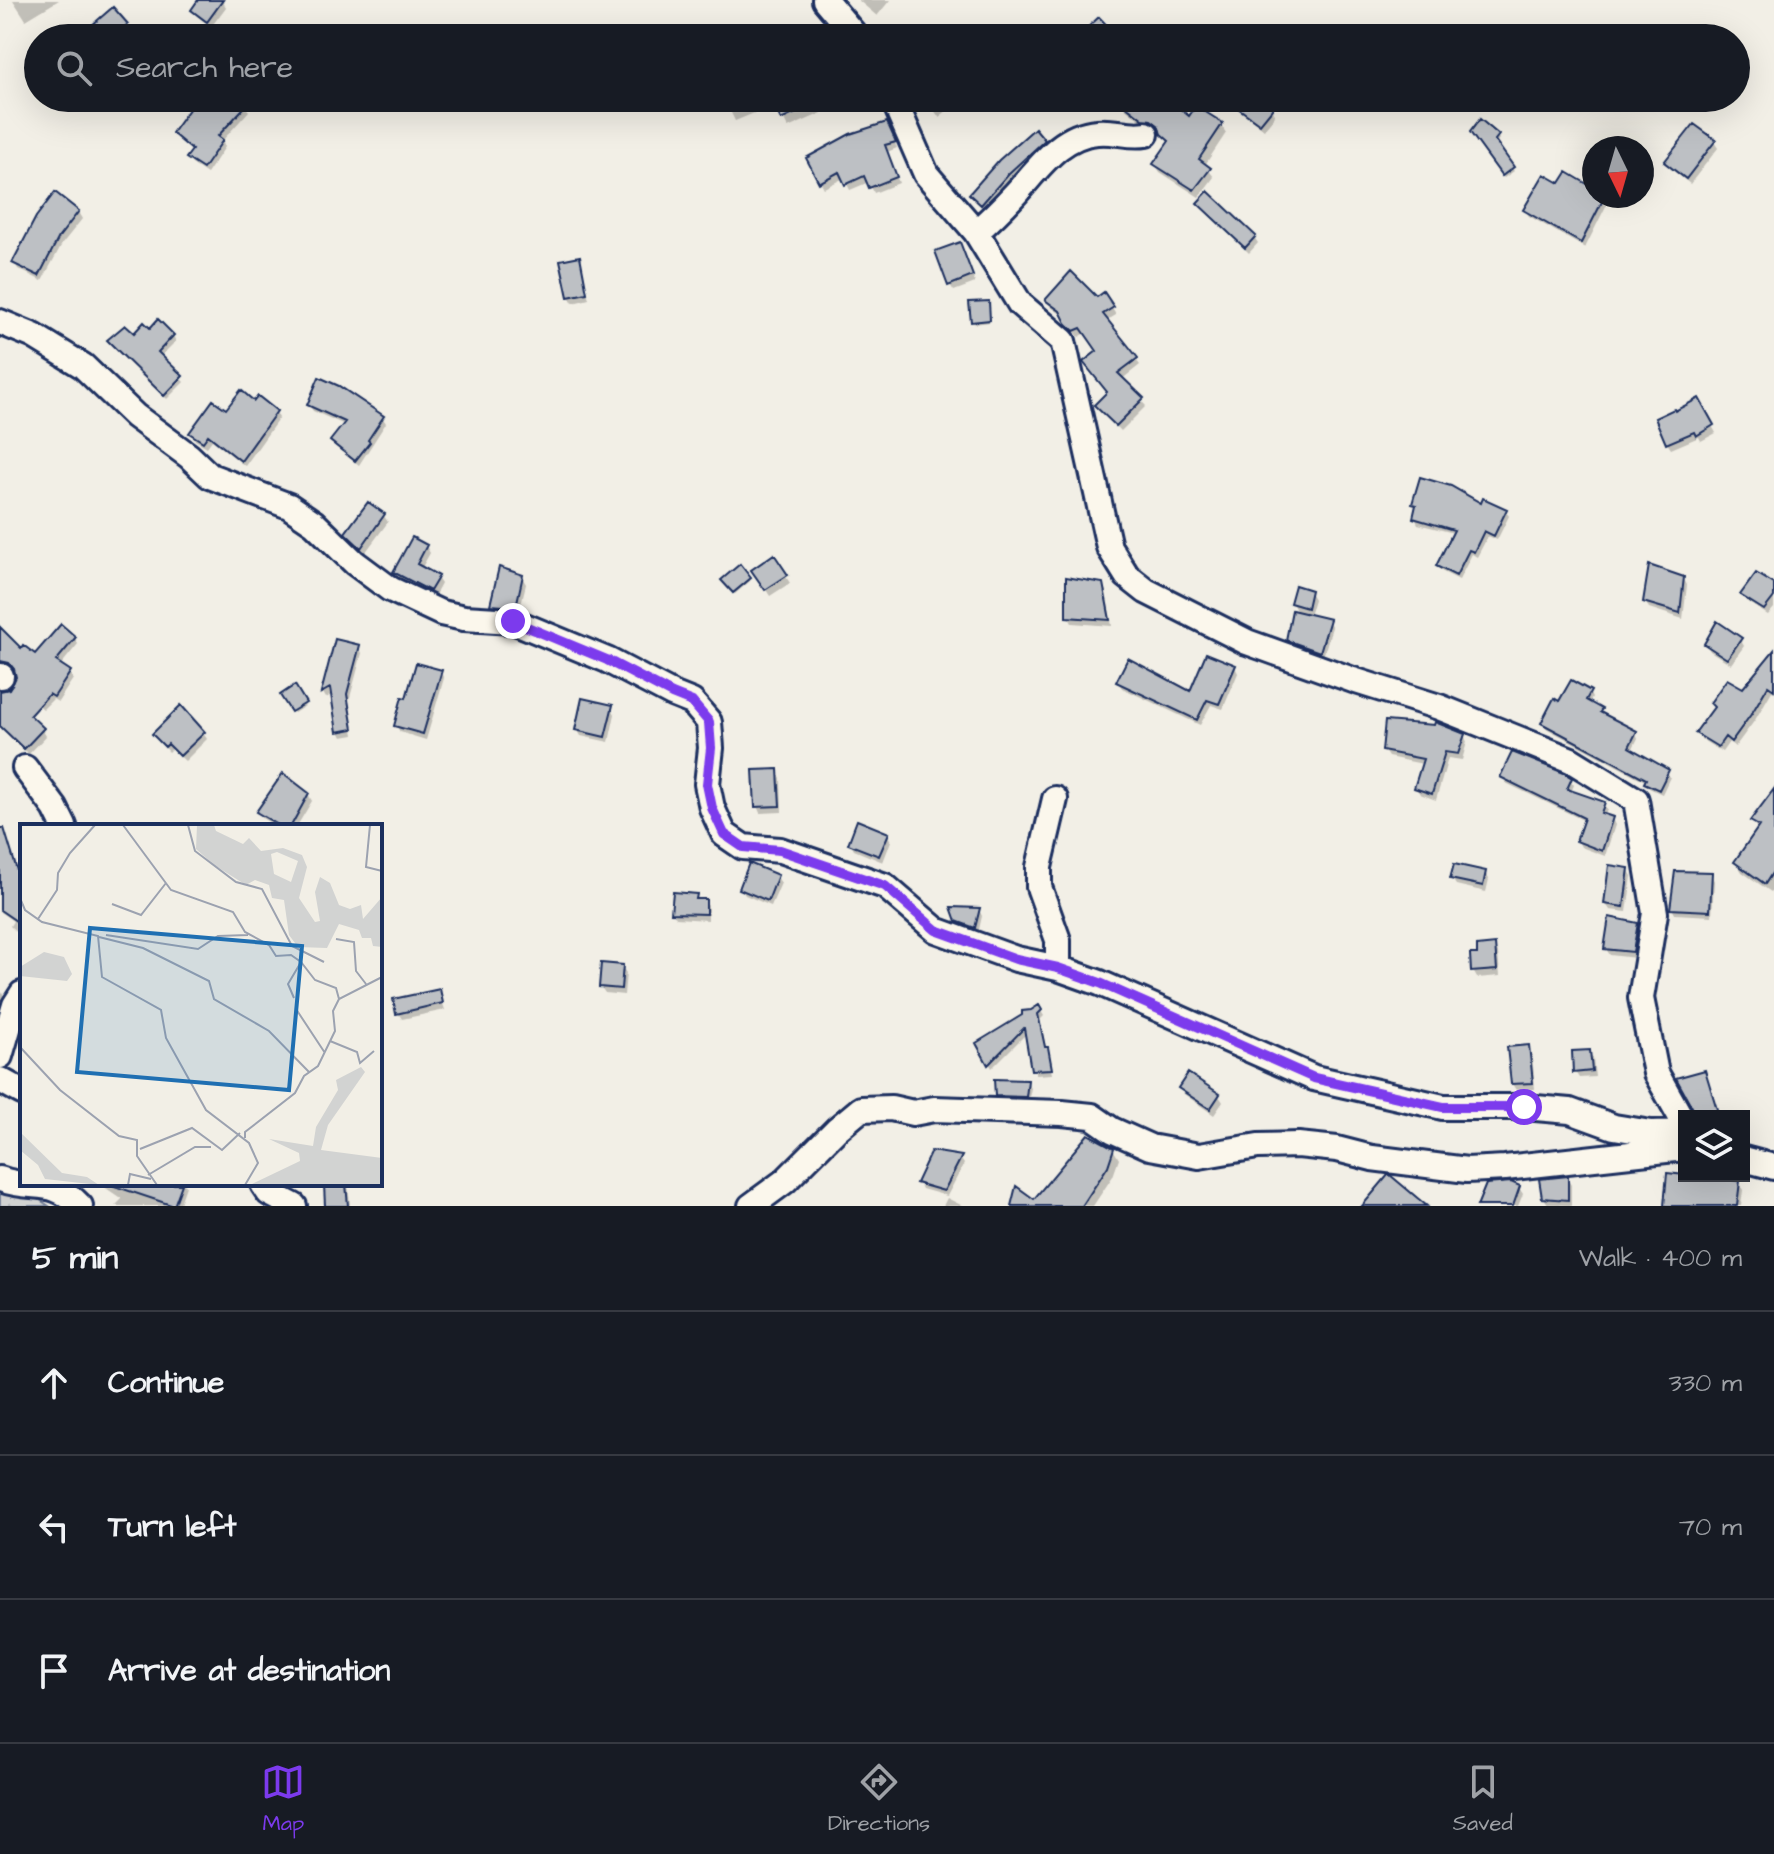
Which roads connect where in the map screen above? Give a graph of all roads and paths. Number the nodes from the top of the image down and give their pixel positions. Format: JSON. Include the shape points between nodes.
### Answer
{"nodes":[{"id":1,"x":825,"y":0,"type":"edge"},
{"id":2,"x":845,"y":24,"type":"edge"},
{"id":3,"x":899,"y":112,"type":"edge"},
{"id":4,"x":1146,"y":134,"type":"dead end"},
{"id":5,"x":976,"y":232,"type":"junction"},
{"id":6,"x":0,"y":322,"type":"edge"},
{"id":7,"x":25,"y":768,"type":"dead end"},
{"id":8,"x":1055,"y":799,"type":"dead end"},
{"id":9,"x":63,"y":824,"type":"edge"},
{"id":10,"x":1058,"y":968,"type":"junction"},
{"id":11,"x":20,"y":997,"type":"edge"},
{"id":12,"x":0,"y":1056,"type":"edge"},
{"id":13,"x":0,"y":1080,"type":"edge"},
{"id":14,"x":20,"y":1091,"type":"edge"},
{"id":15,"x":1678,"y":1112,"type":"edge"},
{"id":16,"x":1678,"y":1132,"type":"edge"},
{"id":17,"x":1678,"y":1149,"type":"edge"},
{"id":18,"x":1750,"y":1161,"type":"edge"},
{"id":19,"x":1774,"y":1167,"type":"edge"},
{"id":20,"x":0,"y":1179,"type":"edge"},
{"id":21,"x":264,"y":1186,"type":"edge"},
{"id":22,"x":80,"y":1206,"type":"edge"},
{"id":23,"x":294,"y":1206,"type":"edge"},
{"id":24,"x":751,"y":1206,"type":"edge"}],
"edges":[{"from":1,"to":2,"type":"street"},
{"from":3,"to":5,"type":"street","via":[[926,174]]},
{"from":4,"to":5,"type":"street","via":[[1099,131],[1056,148]]},
{"from":5,"to":15,"type":"street","via":[[1020,304],[1063,341],[1109,547],[1127,576],[1247,642],[1439,707],[1571,760],[1636,800],[1655,913],[1641,998],[1656,1073]]},
{"from":6,"to":10,"type":"street","via":[[83,366],[210,476],[289,506],[314,523],[390,589],[441,613],[513,621],[692,702],[709,722],[707,784],[712,808],[724,834],[743,847],[780,850],[885,886],[936,930]]},
{"from":7,"to":9,"type":"street"},
{"from":8,"to":10,"type":"street","via":[[1039,887],[1058,940]]},
{"from":10,"to":16,"type":"street","via":[[1314,1078],[1443,1107],[1570,1111],[1614,1127]]},
{"from":11,"to":12,"type":"street"},
{"from":13,"to":14,"type":"street"},
{"from":17,"to":24,"type":"street","via":[[1467,1170],[1298,1145],[1199,1156],[1150,1147],[1092,1116],[861,1109]]},
{"from":18,"to":19,"type":"street"},
{"from":20,"to":22,"type":"street","via":[[19,1186],[57,1186]]},
{"from":21,"to":23,"type":"street"}]}
